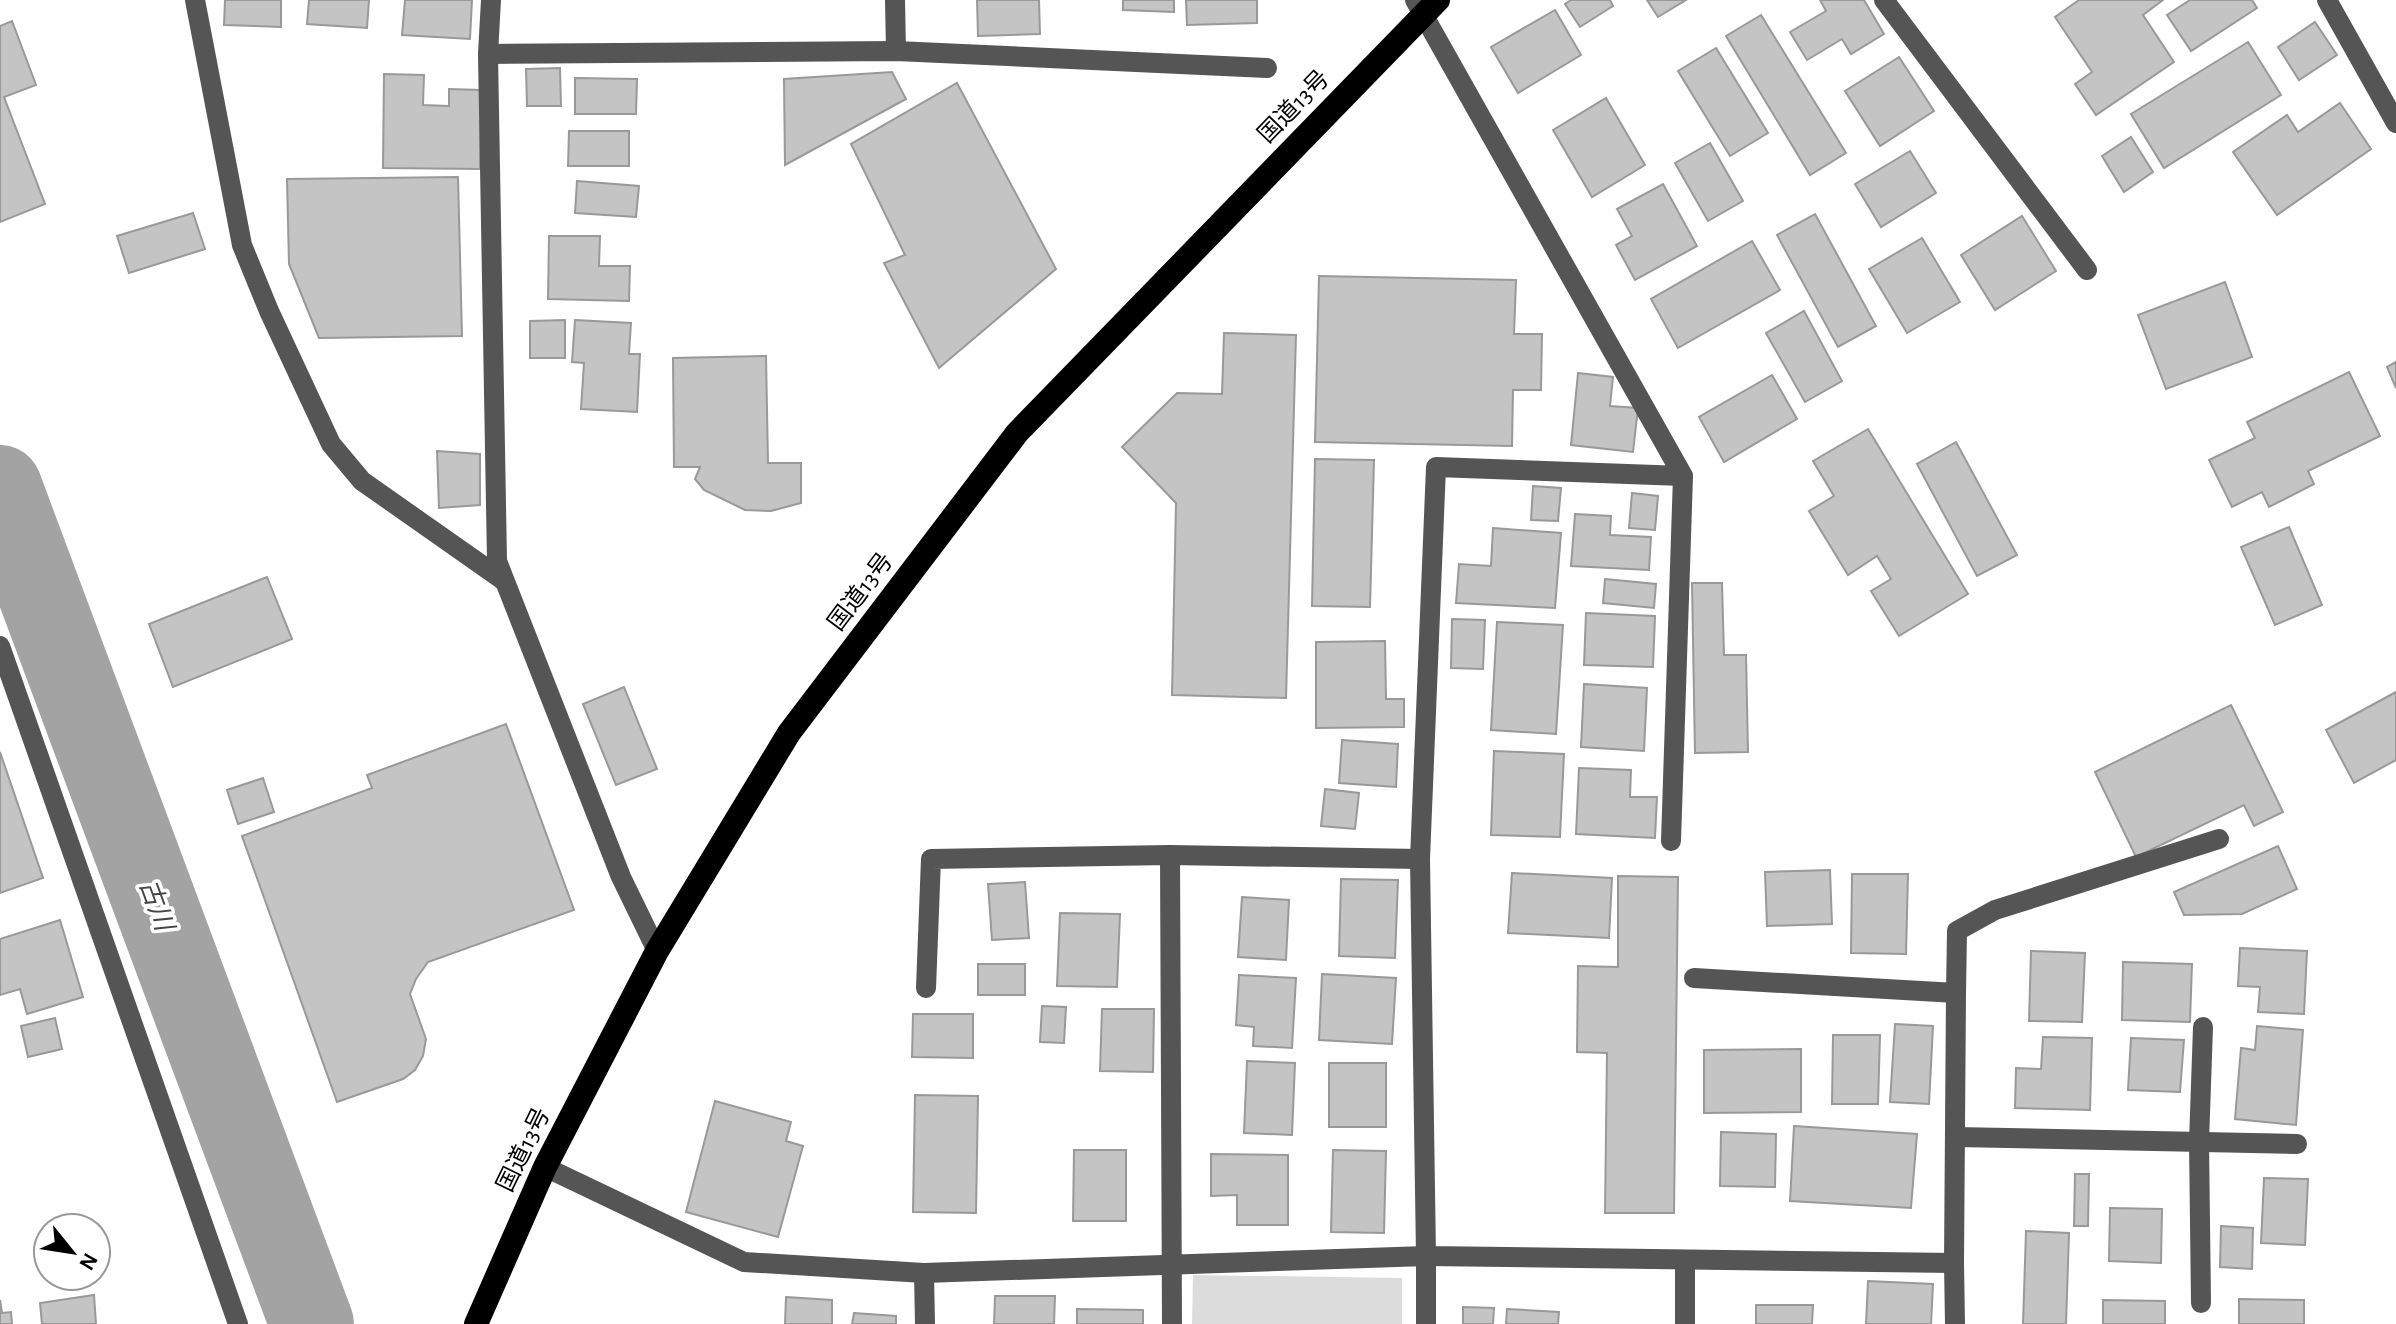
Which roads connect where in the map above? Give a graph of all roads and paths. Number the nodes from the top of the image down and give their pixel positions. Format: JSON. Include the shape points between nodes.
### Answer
{"nodes":[{"id":1,"x":195,"y":0,"type":"edge"},
{"id":2,"x":491,"y":0,"type":"edge"},
{"id":3,"x":895,"y":0,"type":"edge"},
{"id":4,"x":1884,"y":0,"type":"edge"},
{"id":5,"x":2327,"y":0,"type":"edge"},
{"id":6,"x":1426,"y":4,"type":"edge"},
{"id":7,"x":896,"y":51,"type":"junction"},
{"id":8,"x":488,"y":54,"type":"junction"},
{"id":9,"x":1267,"y":68,"type":"dead end"},
{"id":10,"x":2396,"y":123,"type":"edge"},
{"id":11,"x":2087,"y":270,"type":"dead end"},
{"id":12,"x":1683,"y":476,"type":"junction"},
{"id":13,"x":504,"y":580,"type":"junction"},
{"id":14,"x":0,"y":646,"type":"edge"},
{"id":15,"x":2219,"y":839,"type":"dead end"},
{"id":16,"x":1671,"y":841,"type":"dead end"},
{"id":17,"x":1170,"y":855,"type":"junction"},
{"id":18,"x":1420,"y":859,"type":"junction"},
{"id":19,"x":657,"y":951,"type":"junction"},
{"id":20,"x":1694,"y":978,"type":"dead end"},
{"id":21,"x":926,"y":988,"type":"dead end"},
{"id":22,"x":1956,"y":993,"type":"junction"},
{"id":23,"x":2203,"y":1027,"type":"dead end"},
{"id":24,"x":1955,"y":1137,"type":"junction"},
{"id":25,"x":2199,"y":1142,"type":"junction"},
{"id":26,"x":2297,"y":1144,"type":"dead end"},
{"id":27,"x":545,"y":1167,"type":"junction"},
{"id":28,"x":1426,"y":1256,"type":"junction"},
{"id":29,"x":1685,"y":1260,"type":"junction"},
{"id":30,"x":1172,"y":1263,"type":"junction"},
{"id":31,"x":1954,"y":1263,"type":"junction"},
{"id":32,"x":924,"y":1273,"type":"junction"},
{"id":33,"x":2201,"y":1303,"type":"dead end"},
{"id":34,"x":238,"y":1324,"type":"edge"},
{"id":35,"x":476,"y":1324,"type":"edge"},
{"id":36,"x":925,"y":1324,"type":"edge"},
{"id":37,"x":1172,"y":1324,"type":"edge"},
{"id":38,"x":1426,"y":1324,"type":"edge"},
{"id":39,"x":1685,"y":1324,"type":"edge"},
{"id":40,"x":1955,"y":1324,"type":"edge"}],
"edges":[{"from":1,"to":13,"type":"street","via":[[242,245],[331,444],[362,481]]},
{"from":2,"to":8,"type":"street"},
{"from":3,"to":7,"type":"street"},
{"from":4,"to":11,"type":"street"},
{"from":5,"to":10,"type":"street"},
{"from":6,"to":12,"type":"street"},
{"from":6,"to":19,"type":"highway","name":"国道13号","via":[[1017,433],[789,733]]},
{"from":7,"to":8,"type":"street"},
{"from":7,"to":9,"type":"street"},
{"from":8,"to":13,"type":"street","via":[[497,561]]},
{"from":12,"to":16,"type":"street"},
{"from":12,"to":18,"type":"street","via":[[1436,467]]},
{"from":13,"to":19,"type":"street","via":[[621,877]]},
{"from":14,"to":34,"type":"street"},
{"from":15,"to":22,"type":"street","via":[[1995,910],[1957,931]]},
{"from":17,"to":18,"type":"street"},
{"from":17,"to":21,"type":"street","via":[[931,859]]},
{"from":17,"to":30,"type":"street"},
{"from":18,"to":28,"type":"street"},
{"from":19,"to":27,"type":"highway","name":"国道13号"},
{"from":20,"to":22,"type":"street"},
{"from":22,"to":24,"type":"street"},
{"from":23,"to":25,"type":"street"},
{"from":24,"to":25,"type":"street"},
{"from":24,"to":31,"type":"street"},
{"from":25,"to":26,"type":"street"},
{"from":25,"to":33,"type":"street"},
{"from":27,"to":32,"type":"street","via":[[744,1262]]},
{"from":27,"to":35,"type":"highway","name":"国道13号"},
{"from":28,"to":29,"type":"street"},
{"from":28,"to":30,"type":"street"},
{"from":28,"to":38,"type":"street"},
{"from":29,"to":31,"type":"street"},
{"from":29,"to":39,"type":"street"},
{"from":30,"to":32,"type":"street"},
{"from":30,"to":37,"type":"street"},
{"from":31,"to":40,"type":"street"},
{"from":32,"to":36,"type":"street"}]}
